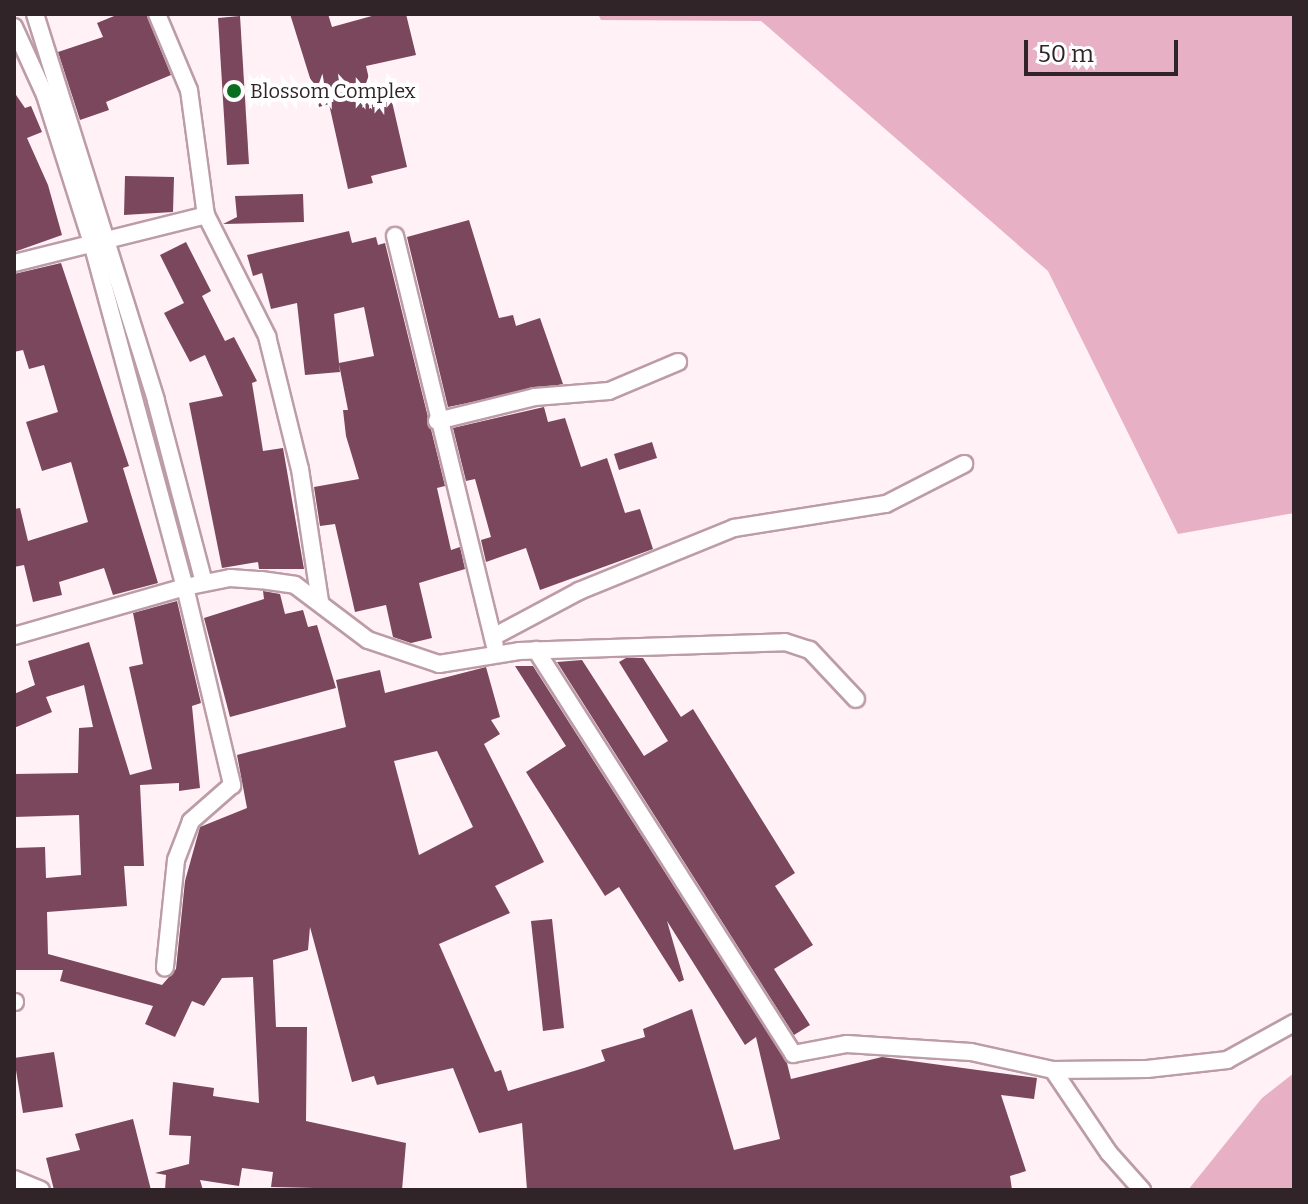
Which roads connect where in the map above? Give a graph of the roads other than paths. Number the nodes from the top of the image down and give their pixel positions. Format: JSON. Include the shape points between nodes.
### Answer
{"nodes":[{"id":1,"x":36,"y":14,"type":"edge"},
{"id":2,"x":157,"y":14,"type":"edge"},
{"id":3,"x":14,"y":27,"type":"edge"},
{"id":4,"x":43,"y":35,"type":"junction"},
{"id":5,"x":18,"y":46,"type":"edge"},
{"id":6,"x":206,"y":215,"type":"junction"},
{"id":7,"x":395,"y":236,"type":"dead end"},
{"id":8,"x":100,"y":241,"type":"junction"},
{"id":9,"x":14,"y":263,"type":"edge"},
{"id":10,"x":678,"y":362,"type":"dead end"},
{"id":11,"x":437,"y":421,"type":"junction"},
{"id":12,"x":964,"y":464,"type":"dead end"},
{"id":13,"x":204,"y":583,"type":"junction"},
{"id":14,"x":185,"y":587,"type":"junction"},
{"id":15,"x":320,"y":601,"type":"junction"},
{"id":16,"x":14,"y":636,"type":"edge"},
{"id":17,"x":493,"y":637,"type":"junction"},
{"id":18,"x":536,"y":650,"type":"junction"},
{"id":19,"x":497,"y":655,"type":"junction"},
{"id":20,"x":856,"y":699,"type":"dead end"},
{"id":21,"x":165,"y":967,"type":"dead end"},
{"id":22,"x":1294,"y":1023,"type":"edge"},
{"id":23,"x":1053,"y":1070,"type":"junction"},
{"id":24,"x":14,"y":1179,"type":"edge"},
{"id":25,"x":41,"y":1190,"type":"edge"},
{"id":26,"x":1142,"y":1190,"type":"edge"}],
"edges":[{"from":1,"to":4,"type":"street"},
{"from":2,"to":6,"type":"street","via":[[189,90]]},
{"from":3,"to":5,"type":"street"},
{"from":4,"to":5,"type":"street"},
{"from":4,"to":8,"type":"street"},
{"from":5,"to":8,"type":"street","via":[[45,95]]},
{"from":6,"to":8,"type":"street"},
{"from":6,"to":15,"type":"street","via":[[267,336],[300,469]]},
{"from":7,"to":11,"type":"street"},
{"from":8,"to":9,"type":"street"},
{"from":8,"to":13,"type":"street"},
{"from":8,"to":14,"type":"street"},
{"from":10,"to":11,"type":"street","via":[[609,391],[535,397]]},
{"from":11,"to":17,"type":"street"},
{"from":12,"to":17,"type":"street","via":[[886,504],[734,528],[579,591]]},
{"from":13,"to":14,"type":"street"},
{"from":13,"to":15,"type":"street","via":[[261,580],[295,585]]},
{"from":14,"to":16,"type":"street"},
{"from":14,"to":21,"type":"street","via":[[232,785],[191,821],[176,860]]},
{"from":15,"to":19,"type":"street","via":[[368,640],[408,658],[439,664]]},
{"from":17,"to":19,"type":"street"},
{"from":18,"to":19,"type":"street"},
{"from":18,"to":20,"type":"street","via":[[785,642],[810,650]]},
{"from":18,"to":23,"type":"street","via":[[793,1054],[847,1044],[971,1052]]},
{"from":22,"to":23,"type":"street","via":[[1227,1060],[1147,1069]]},
{"from":23,"to":26,"type":"street","via":[[1109,1153]]},
{"from":24,"to":25,"type":"street"}]}
